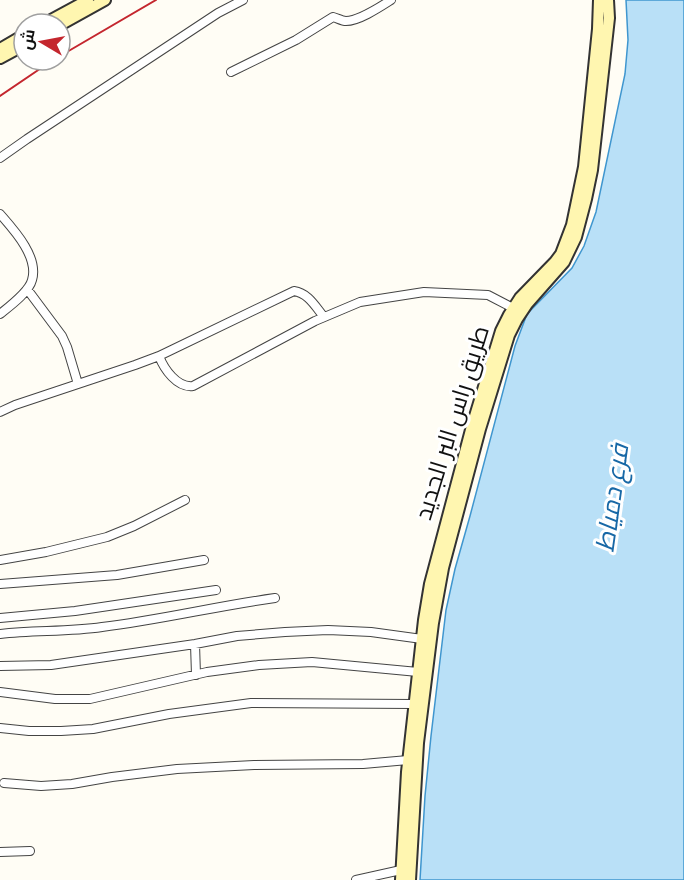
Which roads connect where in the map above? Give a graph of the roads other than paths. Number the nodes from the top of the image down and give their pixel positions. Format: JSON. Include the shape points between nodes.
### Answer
{"nodes":[{"id":1,"x":88,"y":0,"type":"edge"},
{"id":2,"x":105,"y":0,"type":"edge"},
{"id":3,"x":243,"y":0,"type":"edge"},
{"id":4,"x":391,"y":0,"type":"edge"},
{"id":5,"x":599,"y":0,"type":"edge"},
{"id":6,"x":609,"y":0,"type":"edge"},
{"id":7,"x":66,"y":12,"type":"edge"},
{"id":8,"x":72,"y":18,"type":"edge"},
{"id":9,"x":231,"y":72,"type":"dead end"},
{"id":10,"x":593,"y":121,"type":"junction"},
{"id":11,"x":0,"y":158,"type":"edge"},
{"id":12,"x":0,"y":214,"type":"edge"},
{"id":13,"x":27,"y":289,"type":"junction"},
{"id":14,"x":513,"y":308,"type":"junction"},
{"id":15,"x":0,"y":314,"type":"edge"},
{"id":16,"x":324,"y":317,"type":"junction"},
{"id":17,"x":159,"y":356,"type":"junction"},
{"id":18,"x":78,"y":384,"type":"junction"},
{"id":19,"x":0,"y":412,"type":"edge"},
{"id":20,"x":476,"y":427,"type":"junction"},
{"id":21,"x":185,"y":500,"type":"dead end"},
{"id":22,"x":0,"y":560,"type":"edge"},
{"id":23,"x":204,"y":560,"type":"dead end"},
{"id":24,"x":0,"y":584,"type":"edge"},
{"id":25,"x":216,"y":590,"type":"dead end"},
{"id":26,"x":275,"y":598,"type":"dead end"},
{"id":27,"x":0,"y":618,"type":"edge"},
{"id":28,"x":0,"y":634,"type":"edge"},
{"id":29,"x":422,"y":639,"type":"junction"},
{"id":30,"x":195,"y":644,"type":"junction"},
{"id":31,"x":0,"y":666,"type":"edge"},
{"id":32,"x":418,"y":672,"type":"junction"},
{"id":33,"x":196,"y":675,"type":"junction"},
{"id":34,"x":0,"y":692,"type":"edge"},
{"id":35,"x":414,"y":704,"type":"junction"},
{"id":36,"x":0,"y":728,"type":"edge"},
{"id":37,"x":408,"y":760,"type":"junction"},
{"id":38,"x":4,"y":783,"type":"dead end"},
{"id":39,"x":30,"y":851,"type":"dead end"},
{"id":40,"x":0,"y":852,"type":"edge"},
{"id":41,"x":401,"y":875,"type":"edge"},
{"id":42,"x":356,"y":880,"type":"edge"},
{"id":43,"x":410,"y":880,"type":"edge"}],
"edges":[{"from":1,"to":7,"type":"main road"},
{"from":2,"to":8,"type":"main road"},
{"from":3,"to":11,"type":"street"},
{"from":4,"to":9,"type":"street","via":[[352,20],[344,22],[333,16],[296,40]]},
{"from":5,"to":10,"type":"main road","name":"طريق راس البر الجديد"},
{"from":6,"to":10,"type":"main road","name":"طريق راس البر الجديد"},
{"from":10,"to":14,"type":"main road","name":"طريق راس البر الجديد","via":[[576,211],[565,244],[555,262]]},
{"from":10,"to":20,"type":"main road","name":"طريق راس البر الجديد","via":[[589,184],[573,246],[513,326]]},
{"from":12,"to":13,"type":"street","via":[[30,256],[33,274]]},
{"from":13,"to":15,"type":"street"},
{"from":13,"to":18,"type":"street","via":[[62,336]]},
{"from":14,"to":16,"type":"street","via":[[488,295],[424,292],[360,302]]},
{"from":14,"to":20,"type":"main road","name":"طريق راس البر الجديد","via":[[498,339]]},
{"from":16,"to":17,"type":"street","via":[[306,296],[294,291]]},
{"from":16,"to":17,"type":"street","via":[[193,386],[187,387],[171,376]]},
{"from":17,"to":18,"type":"street"},
{"from":18,"to":19,"type":"street"},
{"from":20,"to":29,"type":"main road","name":"طريق راس البر الجديد","via":[[434,566]]},
{"from":20,"to":43,"type":"main road","name":"طريق راس البر الجديد","via":[[433,623],[416,762]]},
{"from":21,"to":22,"type":"street","via":[[107,537]]},
{"from":23,"to":24,"type":"street","via":[[117,575]]},
{"from":25,"to":27,"type":"street"},
{"from":26,"to":28,"type":"street","via":[[136,623]]},
{"from":29,"to":30,"type":"street","via":[[328,630],[237,636]]},
{"from":29,"to":32,"type":"main road","name":"طريق راس البر الجديد"},
{"from":30,"to":31,"type":"street","via":[[51,665]]},
{"from":30,"to":33,"type":"street"},
{"from":32,"to":33,"type":"street","via":[[312,662]]},
{"from":32,"to":35,"type":"main road","name":"طريق راس البر الجديد"},
{"from":33,"to":34,"type":"street","via":[[90,699]]},
{"from":35,"to":36,"type":"street","via":[[251,703],[93,729]]},
{"from":35,"to":37,"type":"main road","name":"طريق راس البر الجديد"},
{"from":37,"to":38,"type":"street","via":[[177,769],[41,786]]},
{"from":37,"to":41,"type":"main road","name":"طريق راس البر الجديد"},
{"from":39,"to":40,"type":"street"},
{"from":41,"to":42,"type":"street"}]}
